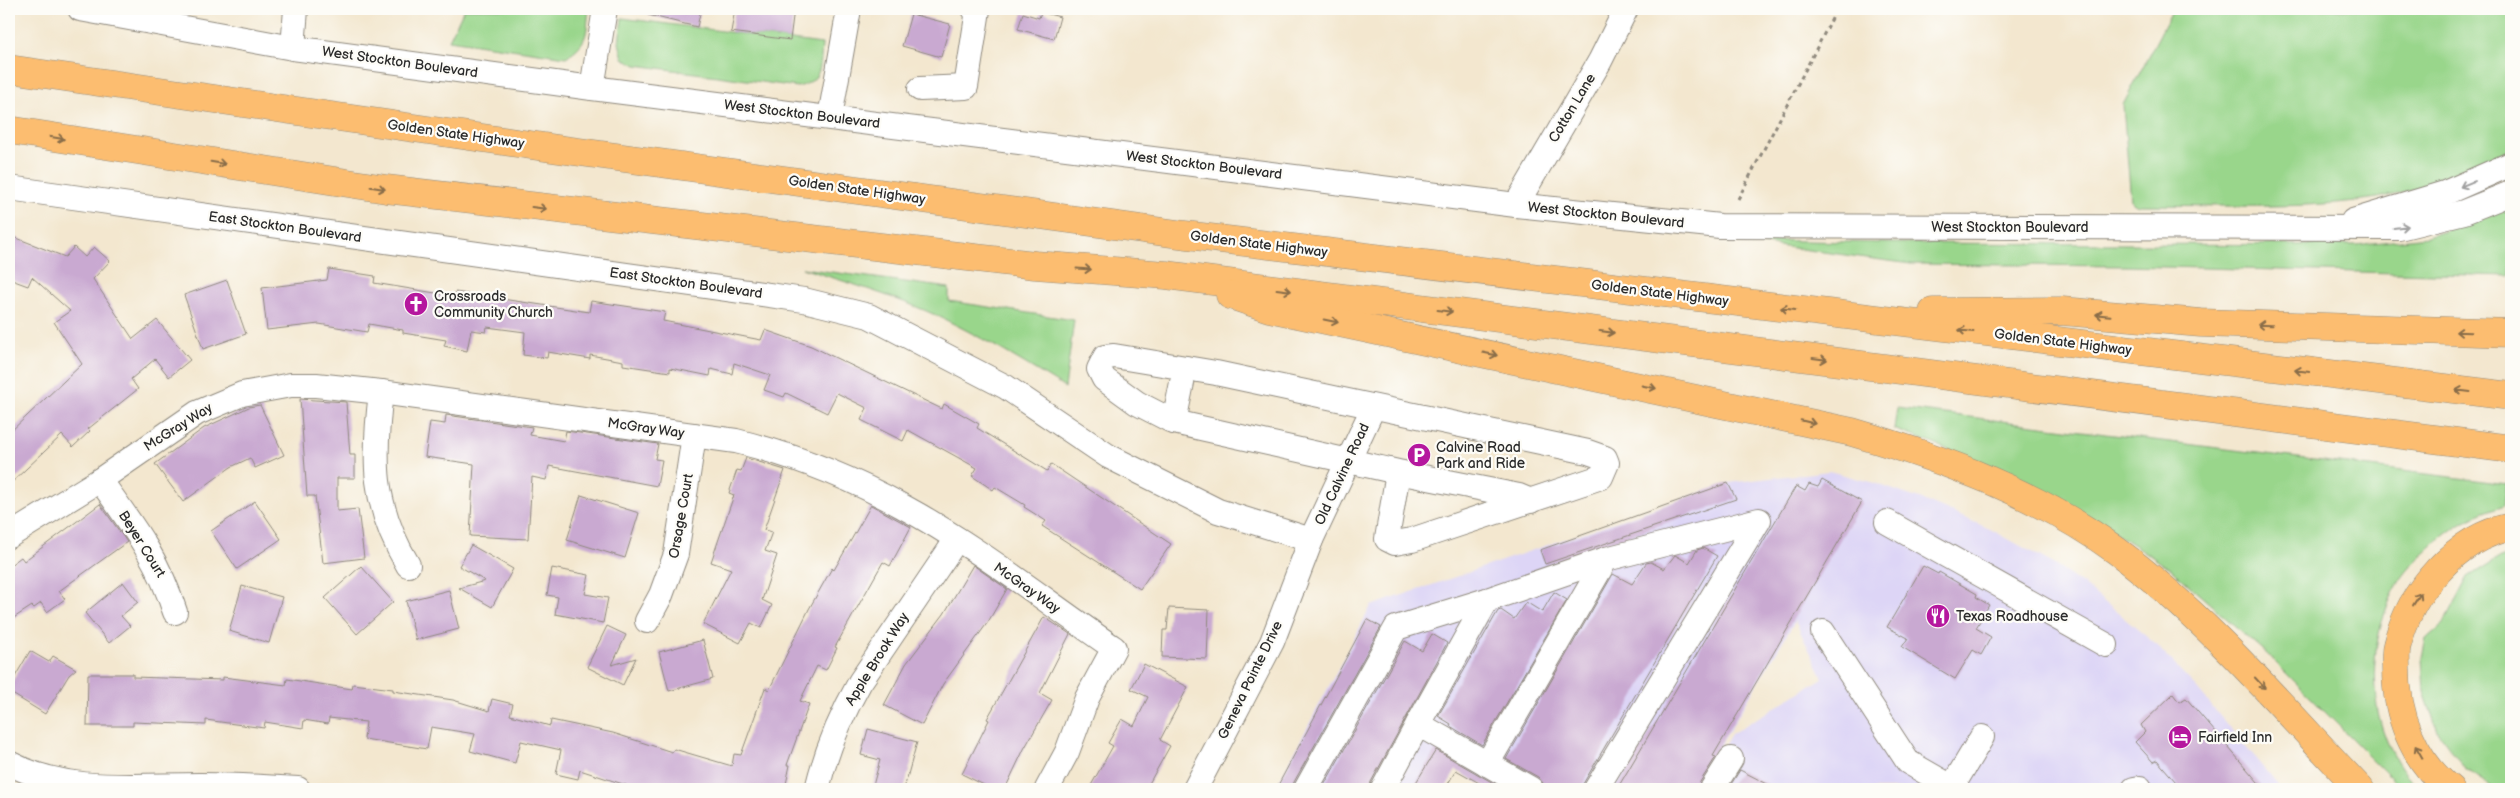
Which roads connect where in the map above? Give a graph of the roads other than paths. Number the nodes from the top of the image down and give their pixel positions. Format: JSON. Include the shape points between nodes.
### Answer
{"nodes":[{"id":1,"x":80,"y":9,"type":"edge"},
{"id":2,"x":296,"y":9,"type":"edge"},
{"id":3,"x":605,"y":9,"type":"edge"},
{"id":4,"x":849,"y":9,"type":"edge"},
{"id":5,"x":974,"y":9,"type":"edge"},
{"id":6,"x":1626,"y":9,"type":"edge"},
{"id":7,"x":293,"y":48,"type":"junction"},
{"id":8,"x":9,"y":69,"type":"edge"},
{"id":9,"x":592,"y":88,"type":"junction"},
{"id":10,"x":920,"y":89,"type":"dead end"},
{"id":11,"x":830,"y":117,"type":"junction"},
{"id":12,"x":9,"y":130,"type":"edge"},
{"id":13,"x":2511,"y":164,"type":"edge"},
{"id":14,"x":9,"y":188,"type":"edge"},
{"id":15,"x":2511,"y":193,"type":"edge"},
{"id":16,"x":1516,"y":205,"type":"junction"},
{"id":17,"x":2335,"y":227,"type":"junction"},
{"id":18,"x":1166,"y":275,"type":"junction"},
{"id":19,"x":1820,"y":313,"type":"junction"},
{"id":20,"x":2511,"y":333,"type":"edge"},
{"id":21,"x":1185,"y":368,"type":"junction"},
{"id":22,"x":381,"y":392,"type":"junction"},
{"id":23,"x":2511,"y":396,"type":"edge"},
{"id":24,"x":1373,"y":408,"type":"junction"},
{"id":25,"x":1174,"y":422,"type":"junction"},
{"id":26,"x":694,"y":435,"type":"junction"},
{"id":27,"x":2511,"y":449,"type":"edge"},
{"id":28,"x":1349,"y":460,"type":"junction"},
{"id":29,"x":1398,"y":472,"type":"junction"},
{"id":30,"x":100,"y":480,"type":"junction"},
{"id":31,"x":1530,"y":501,"type":"junction"},
{"id":32,"x":1887,"y":522,"type":"dead end"},
{"id":33,"x":2511,"y":527,"type":"edge"},
{"id":34,"x":9,"y":536,"type":"edge"},
{"id":35,"x":957,"y":539,"type":"junction"},
{"id":36,"x":1311,"y":540,"type":"junction"},
{"id":37,"x":1606,"y":559,"type":"junction"},
{"id":38,"x":408,"y":565,"type":"dead end"},
{"id":39,"x":1487,"y":600,"type":"junction"},
{"id":40,"x":175,"y":612,"type":"dead end"},
{"id":41,"x":647,"y":621,"type":"dead end"},
{"id":42,"x":1823,"y":632,"type":"dead end"},
{"id":43,"x":2106,"y":646,"type":"dead end"},
{"id":44,"x":1418,"y":724,"type":"junction"},
{"id":45,"x":1982,"y":737,"type":"dead end"},
{"id":46,"x":1731,"y":759,"type":"dead end"},
{"id":47,"x":9,"y":763,"type":"edge"},
{"id":48,"x":1487,"y":764,"type":"junction"},
{"id":49,"x":1953,"y":788,"type":"edge"},
{"id":50,"x":298,"y":789,"type":"edge"},
{"id":51,"x":817,"y":789,"type":"edge"},
{"id":52,"x":1047,"y":789,"type":"edge"},
{"id":53,"x":1195,"y":789,"type":"edge"},
{"id":54,"x":1306,"y":789,"type":"edge"},
{"id":55,"x":1383,"y":789,"type":"edge"},
{"id":56,"x":1531,"y":789,"type":"edge"},
{"id":57,"x":1596,"y":789,"type":"edge"},
{"id":58,"x":1712,"y":789,"type":"edge"},
{"id":59,"x":2360,"y":789,"type":"edge"},
{"id":60,"x":2450,"y":789,"type":"edge"}],
"edges":[{"from":1,"to":7,"type":"street","name":"West Stockton Boulevard"},
{"from":2,"to":7,"type":"street"},
{"from":3,"to":9,"type":"street"},
{"from":4,"to":11,"type":"street"},
{"from":5,"to":10,"type":"street","via":[[978,10],[966,87]]},
{"from":6,"to":16,"type":"street","name":"Cotton Lane","via":[[1600,61]]},
{"from":7,"to":9,"type":"street","name":"West Stockton Boulevard"},
{"from":19,"to":8,"type":"highway","name":"Golden State Highway","one_way":true,"via":[[1178,234]]},
{"from":9,"to":11,"type":"street","name":"West Stockton Boulevard"},
{"from":11,"to":16,"type":"street","name":"West Stockton Boulevard"},
{"from":12,"to":18,"type":"highway","one_way":true,"via":[[446,196],[1035,265]]},
{"from":13,"to":17,"type":"street","name":"West Stockton Boulevard","one_way":true,"via":[[2445,193]]},
{"from":14,"to":36,"type":"street","name":"East Stockton Boulevard","via":[[804,300],[870,316],[1006,387],[1108,456],[1218,511]]},
{"from":17,"to":15,"type":"street","name":"West Stockton Boulevard","one_way":true,"via":[[2399,228],[2464,212]]},
{"from":16,"to":17,"type":"street","name":"West Stockton Boulevard","via":[[1720,226]]},
{"from":18,"to":27,"type":"highway","one_way":true},
{"from":18,"to":59,"type":"highway","one_way":true,"via":[[1269,308],[1852,432],[1962,469],[2062,517],[2148,575],[2226,648]]},
{"from":20,"to":19,"type":"highway","one_way":true,"via":[[2201,323],[2062,311]]},
{"from":23,"to":19,"type":"highway","name":"Golden State Highway","one_way":true},
{"from":21,"to":24,"type":"street"},
{"from":21,"to":25,"type":"street"},
{"from":21,"to":25,"type":"street","via":[[1114,356],[1105,357],[1099,370],[1104,380],[1137,403]]},
{"from":22,"to":26,"type":"street","name":"McGray Way"},
{"from":22,"to":30,"type":"street","name":"McGray Way","via":[[307,385],[266,388],[242,394],[197,412]]},
{"from":22,"to":38,"type":"street","via":[[375,446],[376,477],[387,524]]},
{"from":24,"to":28,"type":"street","name":"Old Calvine Road"},
{"from":24,"to":31,"type":"street","via":[[1588,452],[1605,458],[1608,463],[1601,478]]},
{"from":25,"to":28,"type":"street"},
{"from":26,"to":35,"type":"street","name":"McGray Way","via":[[760,447],[847,480],[904,507]]},
{"from":26,"to":41,"type":"street","name":"Orsage Court","via":[[676,554],[667,582]]},
{"from":28,"to":29,"type":"street"},
{"from":28,"to":36,"type":"street","name":"Old Calvine Road"},
{"from":29,"to":31,"type":"street","via":[[1520,496]]},
{"from":29,"to":31,"type":"street","via":[[1387,539],[1395,543]]},
{"from":30,"to":34,"type":"street","name":"McGray Way"},
{"from":30,"to":40,"type":"street","name":"Beyer Court","via":[[156,562]]},
{"from":32,"to":43,"type":"street"},
{"from":60,"to":33,"type":"highway","one_way":true,"via":[[2437,779],[2418,754],[2404,722],[2396,692],[2397,646],[2415,600],[2446,561],[2476,541]]},
{"from":35,"to":51,"type":"street","name":"Apple Brook Way","via":[[847,705],[826,753]]},
{"from":35,"to":52,"type":"street","name":"McGray Way","via":[[1114,648],[1087,698],[1067,752]]},
{"from":36,"to":53,"type":"street","name":"Geneva Pointe Drive","via":[[1272,642]]},
{"from":37,"to":39,"type":"street"},
{"from":37,"to":48,"type":"street"},
{"from":37,"to":57,"type":"street","via":[[1759,520]]},
{"from":39,"to":44,"type":"street"},
{"from":39,"to":54,"type":"street","via":[[1396,628]]},
{"from":42,"to":49,"type":"street","via":[[1908,762]]},
{"from":44,"to":48,"type":"street"},
{"from":44,"to":55,"type":"street"},
{"from":45,"to":49,"type":"street"},
{"from":46,"to":58,"type":"street"},
{"from":47,"to":50,"type":"street","via":[[49,779],[82,785],[224,785]]},
{"from":48,"to":56,"type":"street"}]}
